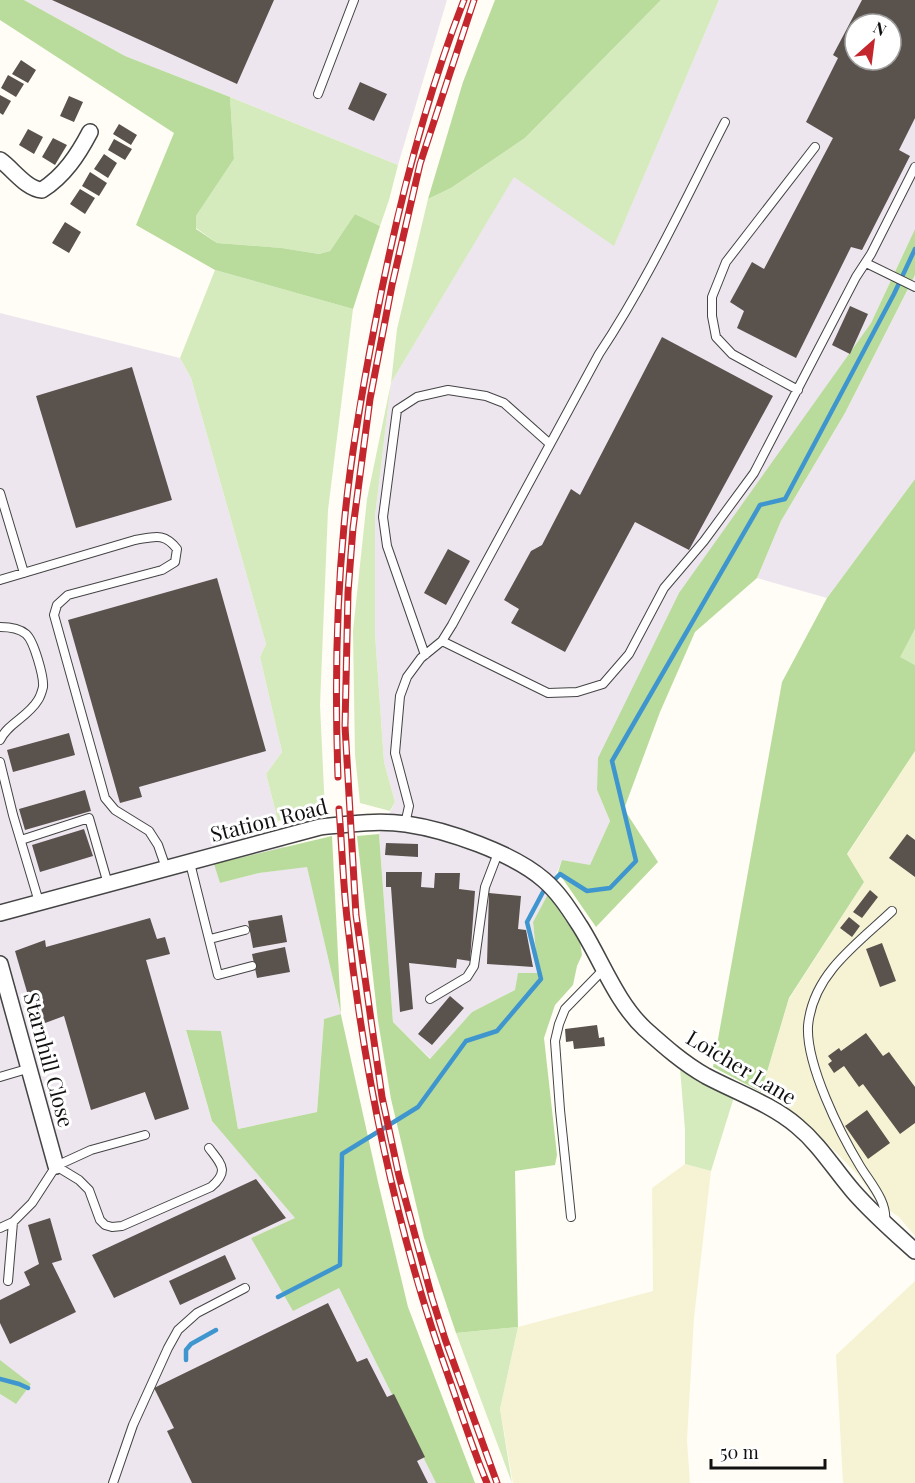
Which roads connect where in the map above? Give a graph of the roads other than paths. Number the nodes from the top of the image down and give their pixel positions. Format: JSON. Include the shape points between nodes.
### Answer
{"nodes":[{"id":1,"x":354,"y":0,"type":"edge"},
{"id":2,"x":318,"y":94,"type":"dead end"},
{"id":3,"x":725,"y":122,"type":"dead end"},
{"id":4,"x":90,"y":132,"type":"dead end"},
{"id":5,"x":815,"y":147,"type":"dead end"},
{"id":6,"x":0,"y":160,"type":"edge"},
{"id":7,"x":915,"y":167,"type":"edge"},
{"id":8,"x":866,"y":262,"type":"junction"},
{"id":9,"x":912,"y":285,"type":"edge"},
{"id":10,"x":798,"y":390,"type":"junction"},
{"id":11,"x":550,"y":444,"type":"junction"},
{"id":12,"x":0,"y":493,"type":"edge"},
{"id":13,"x":24,"y":573,"type":"junction"},
{"id":14,"x":0,"y":580,"type":"edge"},
{"id":15,"x":0,"y":627,"type":"edge"},
{"id":16,"x":442,"y":641,"type":"junction"},
{"id":17,"x":425,"y":655,"type":"junction"},
{"id":18,"x":0,"y":740,"type":"edge"},
{"id":19,"x":0,"y":762,"type":"edge"},
{"id":20,"x":405,"y":824,"type":"junction"},
{"id":21,"x":21,"y":840,"type":"junction"},
{"id":22,"x":498,"y":853,"type":"junction"},
{"id":23,"x":190,"y":863,"type":"junction"},
{"id":24,"x":166,"y":868,"type":"junction"},
{"id":25,"x":543,"y":879,"type":"joint"},
{"id":26,"x":108,"y":884,"type":"junction"},
{"id":27,"x":39,"y":902,"type":"junction"},
{"id":28,"x":892,"y":911,"type":"dead end"},
{"id":29,"x":0,"y":913,"type":"edge"},
{"id":30,"x":245,"y":930,"type":"dead end"},
{"id":31,"x":210,"y":939,"type":"junction"},
{"id":32,"x":252,"y":966,"type":"dead end"},
{"id":33,"x":604,"y":969,"type":"junction"},
{"id":34,"x":1,"y":974,"type":"edge"},
{"id":35,"x":430,"y":999,"type":"dead end"},
{"id":36,"x":27,"y":1069,"type":"junction"},
{"id":37,"x":0,"y":1077,"type":"edge"},
{"id":38,"x":145,"y":1135,"type":"dead end"},
{"id":39,"x":209,"y":1148,"type":"dead end"},
{"id":40,"x":56,"y":1166,"type":"junction"},
{"id":41,"x":571,"y":1217,"type":"dead end"},
{"id":42,"x":13,"y":1221,"type":"junction"},
{"id":43,"x":885,"y":1223,"type":"junction"},
{"id":44,"x":0,"y":1228,"type":"edge"},
{"id":45,"x":915,"y":1251,"type":"edge"},
{"id":46,"x":8,"y":1281,"type":"dead end"},
{"id":47,"x":245,"y":1288,"type":"dead end"},
{"id":48,"x":113,"y":1483,"type":"edge"}],
"edges":[{"from":1,"to":2,"type":"lane"},
{"from":3,"to":11,"type":"lane","via":[[662,249]]},
{"from":4,"to":6,"type":"street","via":[[62,174],[42,190],[31,188]]},
{"from":5,"to":10,"type":"lane","via":[[726,262],[712,297],[716,337],[732,354]]},
{"from":7,"to":8,"type":"lane"},
{"from":8,"to":9,"type":"lane"},
{"from":8,"to":10,"type":"lane"},
{"from":10,"to":16,"type":"lane","via":[[754,474],[664,588],[629,654],[603,684],[577,692],[548,693]]},
{"from":11,"to":16,"type":"lane"},
{"from":11,"to":17,"type":"lane","via":[[504,403],[486,396],[448,390],[417,397],[397,410],[383,517],[387,546]]},
{"from":12,"to":13,"type":"lane"},
{"from":13,"to":14,"type":"lane"},
{"from":13,"to":24,"type":"lane","via":[[158,536],[170,540],[177,549],[175,562],[162,570],[68,595],[57,605],[54,615],[105,798],[115,810],[149,831]]},
{"from":15,"to":18,"type":"lane","via":[[12,627],[32,641],[43,686],[40,698],[29,712],[4,731]]},
{"from":16,"to":17,"type":"lane"},
{"from":17,"to":20,"type":"lane","via":[[407,677],[396,726],[395,753],[409,806]]},
{"from":19,"to":21,"type":"lane"},
{"from":20,"to":22,"type":"street","name":"Station Road","via":[[443,832]]},
{"from":20,"to":23,"type":"street","name":"Station Road","via":[[320,827]]},
{"from":21,"to":26,"type":"lane","via":[[89,818]]},
{"from":21,"to":27,"type":"lane"},
{"from":22,"to":25,"type":"street","name":"Station Road"},
{"from":22,"to":35,"type":"lane","via":[[484,887],[474,966],[467,976]]},
{"from":23,"to":24,"type":"street","name":"Station Road"},
{"from":23,"to":31,"type":"lane"},
{"from":24,"to":26,"type":"street","name":"Station Road"},
{"from":25,"to":33,"type":"street","name":"Loicher Lane","via":[[590,941]]},
{"from":26,"to":27,"type":"street","name":"Station Road"},
{"from":27,"to":29,"type":"street","name":"Station Road"},
{"from":28,"to":43,"type":"lane","via":[[833,968],[819,990],[808,1029],[832,1115],[887,1212]]},
{"from":30,"to":31,"type":"lane"},
{"from":31,"to":32,"type":"lane","via":[[218,975]]},
{"from":33,"to":41,"type":"lane","via":[[565,1009],[555,1041]]},
{"from":33,"to":43,"type":"street","name":"Loicher Lane","via":[[642,1026],[681,1060],[796,1125]]},
{"from":34,"to":36,"type":"street","name":"Starnhill Close"},
{"from":36,"to":37,"type":"lane"},
{"from":36,"to":40,"type":"street","name":"Starnhill Close"},
{"from":38,"to":40,"type":"lane","via":[[91,1150]]},
{"from":39,"to":40,"type":"lane","via":[[221,1163],[220,1180],[122,1226],[105,1225],[89,1190]]},
{"from":40,"to":42,"type":"lane","via":[[32,1203]]},
{"from":42,"to":44,"type":"lane"},
{"from":42,"to":46,"type":"lane"},
{"from":43,"to":45,"type":"street","name":"Loicher Lane"},
{"from":47,"to":48,"type":"lane","via":[[197,1313],[178,1330],[133,1425]]}]}
